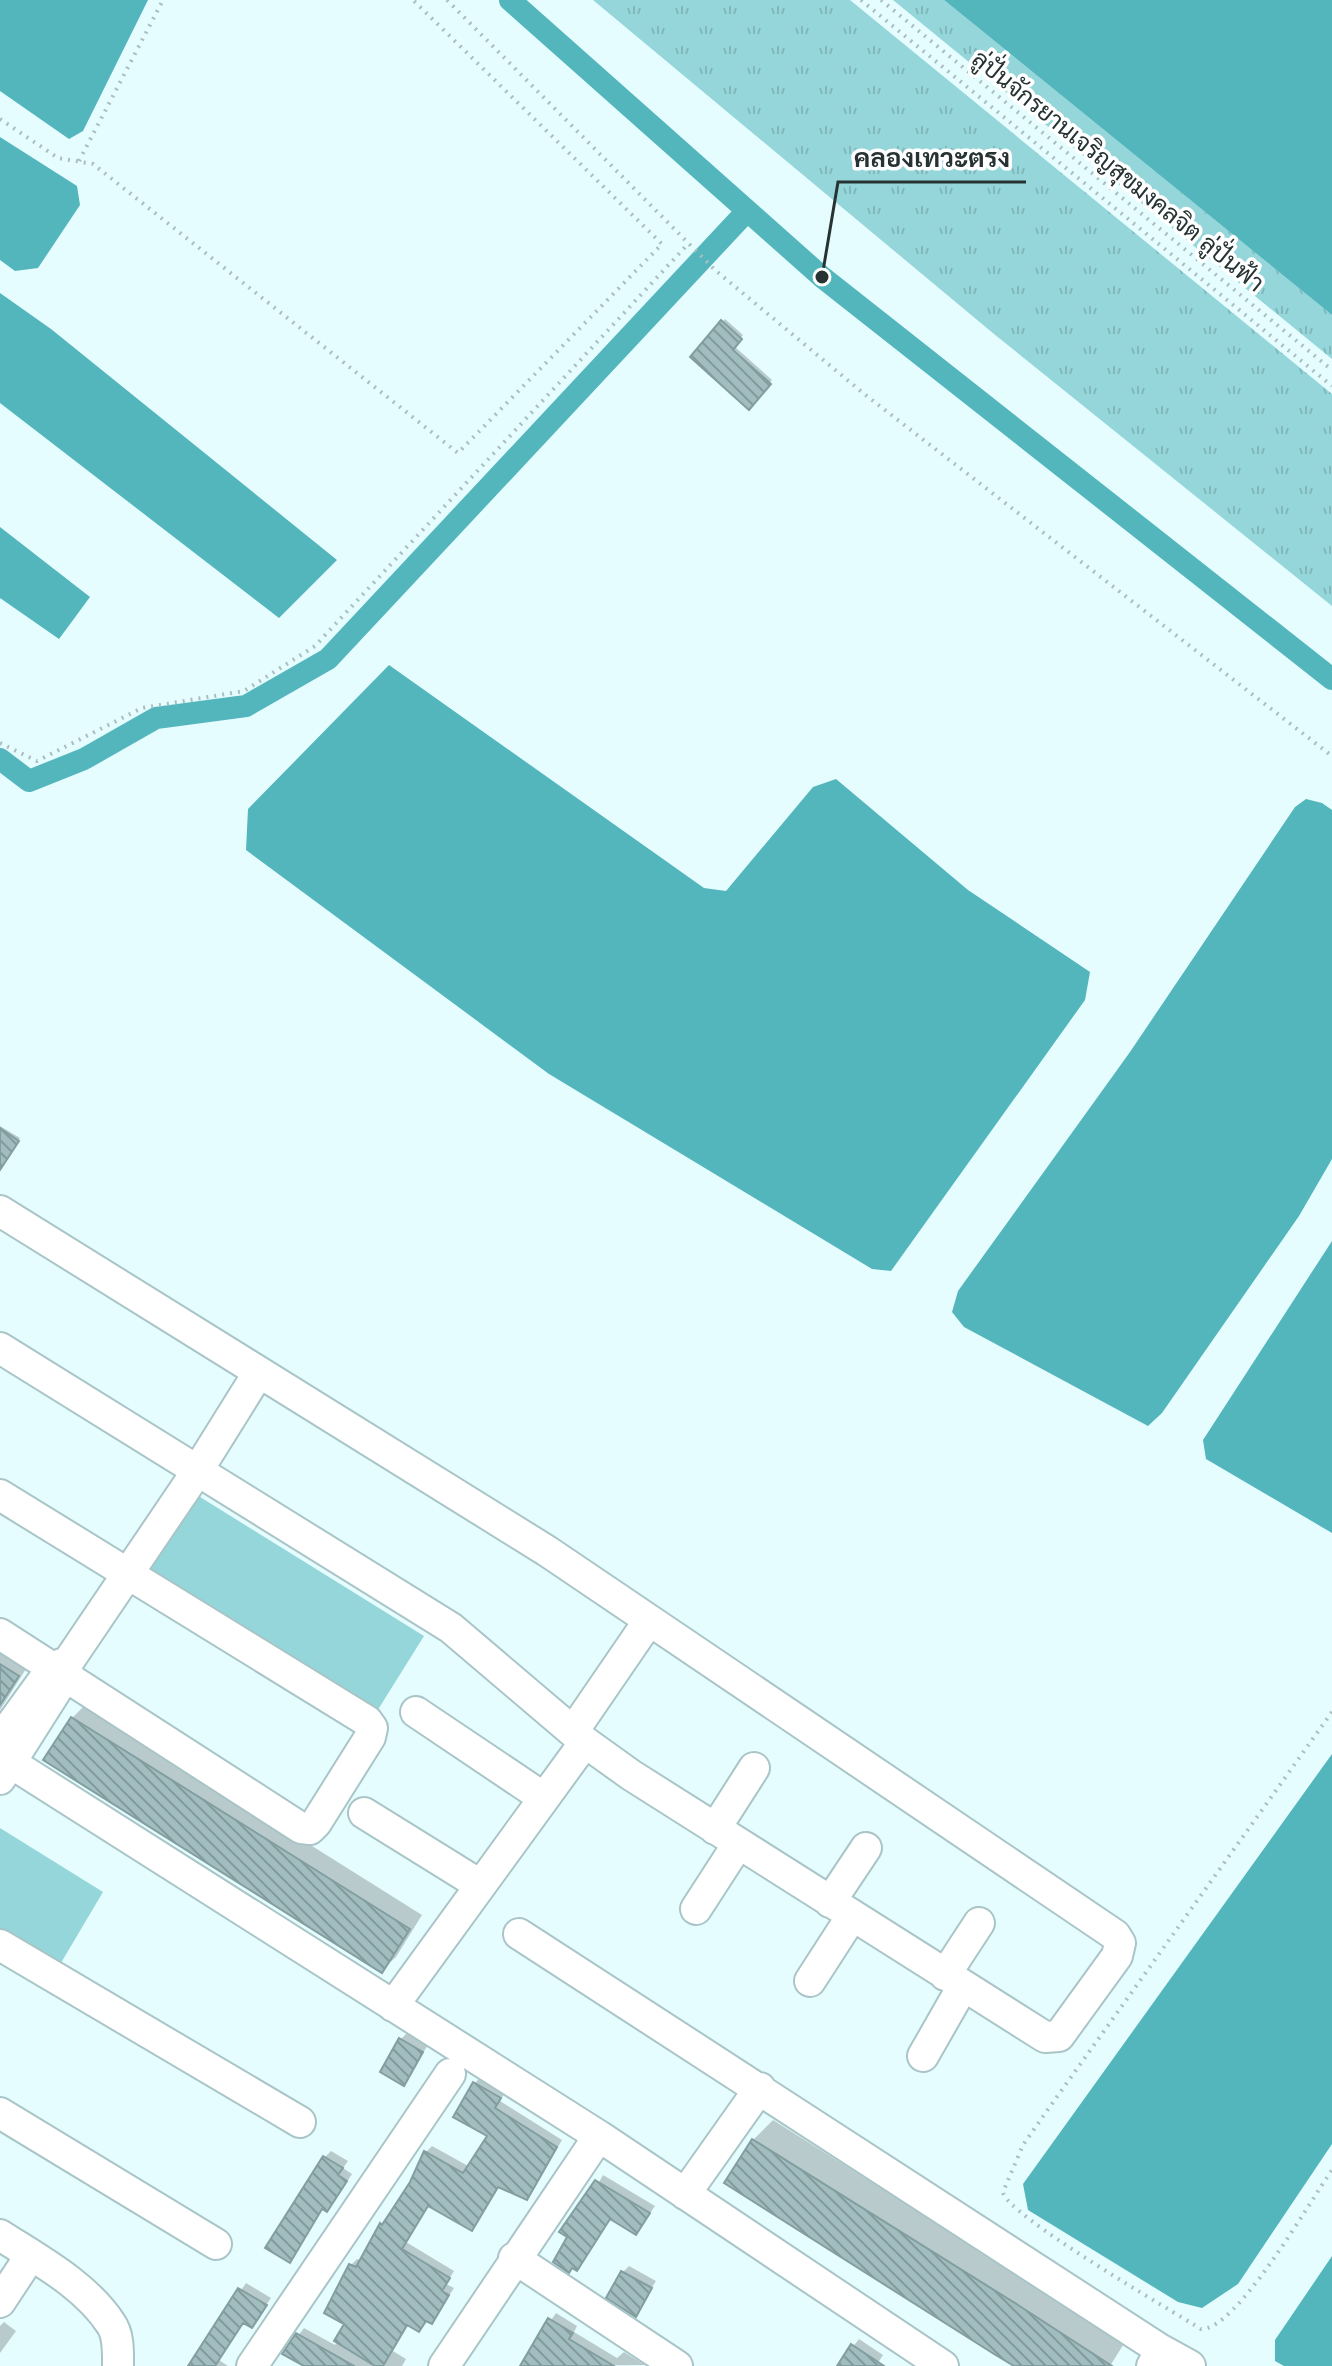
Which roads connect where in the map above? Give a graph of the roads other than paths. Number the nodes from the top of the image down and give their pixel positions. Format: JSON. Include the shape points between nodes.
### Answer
{"nodes":[{"id":1,"x":0,"y":1211,"type":"edge"},
{"id":2,"x":0,"y":1348,"type":"edge"},
{"id":3,"x":259,"y":1372,"type":"junction"},
{"id":4,"x":196,"y":1473,"type":"junction"},
{"id":5,"x":0,"y":1495,"type":"edge"},
{"id":6,"x":125,"y":1575,"type":"junction"},
{"id":7,"x":648,"y":1622,"type":"junction"},
{"id":8,"x":0,"y":1634,"type":"edge"},
{"id":9,"x":62,"y":1668,"type":"junction"},
{"id":10,"x":416,"y":1712,"type":"dead end"},
{"id":11,"x":580,"y":1736,"type":"junction"},
{"id":12,"x":3,"y":1760,"type":"edge"},
{"id":13,"x":754,"y":1768,"type":"dead end"},
{"id":14,"x":544,"y":1798,"type":"junction"},
{"id":15,"x":364,"y":1813,"type":"dead end"},
{"id":16,"x":727,"y":1836,"type":"junction"},
{"id":17,"x":866,"y":1848,"type":"dead end"},
{"id":18,"x":480,"y":1885,"type":"junction"},
{"id":19,"x":696,"y":1909,"type":"dead end"},
{"id":20,"x":841,"y":1909,"type":"junction"},
{"id":21,"x":979,"y":1923,"type":"dead end"},
{"id":22,"x":519,"y":1934,"type":"dead end"},
{"id":23,"x":0,"y":1945,"type":"edge"},
{"id":24,"x":954,"y":1980,"type":"junction"},
{"id":25,"x":810,"y":1981,"type":"dead end"},
{"id":26,"x":393,"y":2006,"type":"junction"},
{"id":27,"x":923,"y":2056,"type":"dead end"},
{"id":28,"x":450,"y":2074,"type":"dead end"},
{"id":29,"x":760,"y":2088,"type":"junction"},
{"id":30,"x":0,"y":2113,"type":"edge"},
{"id":31,"x":300,"y":2122,"type":"dead end"},
{"id":32,"x":599,"y":2136,"type":"junction"},
{"id":33,"x":685,"y":2194,"type":"junction"},
{"id":34,"x":0,"y":2235,"type":"edge"},
{"id":35,"x":216,"y":2244,"type":"dead end"},
{"id":36,"x":31,"y":2255,"type":"junction"},
{"id":37,"x":514,"y":2258,"type":"junction"},
{"id":38,"x":0,"y":2302,"type":"edge"},
{"id":39,"x":1157,"y":2358,"type":"edge"},
{"id":40,"x":118,"y":2366,"type":"edge"},
{"id":41,"x":252,"y":2366,"type":"edge"},
{"id":42,"x":444,"y":2366,"type":"edge"},
{"id":43,"x":677,"y":2366,"type":"edge"},
{"id":44,"x":943,"y":2366,"type":"edge"},
{"id":45,"x":1190,"y":2366,"type":"edge"}],
"edges":[{"from":1,"to":3,"type":"street"},
{"from":2,"to":4,"type":"street"},
{"from":3,"to":4,"type":"street"},
{"from":3,"to":7,"type":"street","via":[[547,1551]]},
{"from":4,"to":6,"type":"street"},
{"from":4,"to":11,"type":"street","via":[[451,1628]]},
{"from":5,"to":6,"type":"street"},
{"from":6,"to":9,"type":"street"},
{"from":6,"to":9,"type":"street","via":[[367,1721],[370,1737],[316,1823],[301,1828]]},
{"from":7,"to":11,"type":"street"},
{"from":7,"to":24,"type":"street","via":[[1120,1943],[1117,1956],[1052,2039]]},
{"from":8,"to":9,"type":"street"},
{"from":9,"to":12,"type":"street"},
{"from":10,"to":14,"type":"street"},
{"from":11,"to":14,"type":"street"},
{"from":11,"to":16,"type":"street"},
{"from":12,"to":26,"type":"street"},
{"from":13,"to":16,"type":"street"},
{"from":14,"to":18,"type":"street"},
{"from":15,"to":18,"type":"street"},
{"from":16,"to":19,"type":"street"},
{"from":16,"to":20,"type":"street"},
{"from":17,"to":20,"type":"street"},
{"from":18,"to":26,"type":"street"},
{"from":20,"to":24,"type":"street"},
{"from":20,"to":25,"type":"street"},
{"from":21,"to":24,"type":"street"},
{"from":22,"to":29,"type":"street"},
{"from":23,"to":31,"type":"street"},
{"from":24,"to":27,"type":"street"},
{"from":26,"to":32,"type":"street"},
{"from":28,"to":41,"type":"street"},
{"from":29,"to":33,"type":"street"},
{"from":29,"to":39,"type":"street"},
{"from":30,"to":35,"type":"street"},
{"from":32,"to":33,"type":"street"},
{"from":32,"to":37,"type":"street"},
{"from":33,"to":44,"type":"street"},
{"from":34,"to":36,"type":"street"},
{"from":36,"to":38,"type":"street"},
{"from":36,"to":40,"type":"street","via":[[74,2286],[113,2326]]},
{"from":37,"to":42,"type":"street"},
{"from":37,"to":43,"type":"street"},
{"from":39,"to":45,"type":"street"}]}
